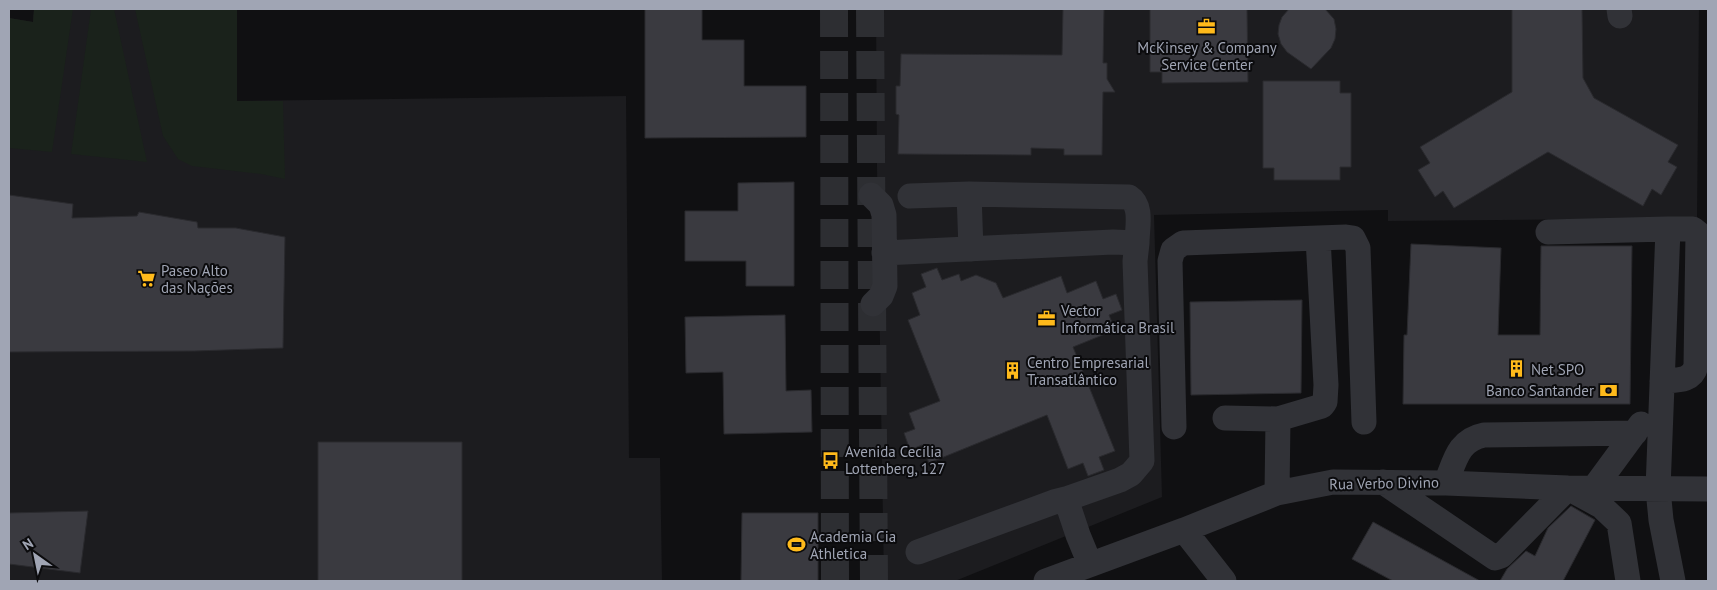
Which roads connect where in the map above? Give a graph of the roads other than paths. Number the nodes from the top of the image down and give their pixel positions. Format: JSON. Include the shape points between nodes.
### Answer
{"nodes":[{"id":1,"x":871,"y":194,"type":"dead end"},
{"id":2,"x":969,"y":194,"type":"junction"},
{"id":3,"x":910,"y":196,"type":"dead end"},
{"id":4,"x":1668,"y":230,"type":"junction"},
{"id":5,"x":1548,"y":232,"type":"dead end"},
{"id":6,"x":1318,"y":238,"type":"junction"},
{"id":7,"x":1137,"y":243,"type":"junction"},
{"id":8,"x":971,"y":249,"type":"junction"},
{"id":9,"x":884,"y":253,"type":"junction"},
{"id":10,"x":873,"y":304,"type":"dead end"},
{"id":11,"x":1326,"y":385,"type":"junction"},
{"id":12,"x":1362,"y":385,"type":"junction"},
{"id":13,"x":1662,"y":389,"type":"junction"},
{"id":14,"x":1224,"y":418,"type":"dead end"},
{"id":15,"x":1278,"y":418,"type":"junction"},
{"id":16,"x":1364,"y":422,"type":"dead end"},
{"id":17,"x":1174,"y":427,"type":"dead end"},
{"id":18,"x":1634,"y":433,"type":"junction"},
{"id":19,"x":1383,"y":482,"type":"junction"},
{"id":20,"x":1446,"y":483,"type":"junction"},
{"id":21,"x":1568,"y":488,"type":"junction"},
{"id":22,"x":1708,"y":488,"type":"edge"},
{"id":23,"x":1658,"y":489,"type":"junction"},
{"id":24,"x":1277,"y":493,"type":"junction"},
{"id":25,"x":1066,"y":499,"type":"junction"},
{"id":26,"x":1601,"y":500,"type":"junction"},
{"id":27,"x":1175,"y":533,"type":"junction"},
{"id":28,"x":918,"y":552,"type":"dead end"},
{"id":29,"x":1085,"y":552,"type":"junction"},
{"id":30,"x":1026,"y":581,"type":"edge"},
{"id":31,"x":1046,"y":581,"type":"edge"},
{"id":32,"x":1224,"y":581,"type":"edge"},
{"id":33,"x":1628,"y":581,"type":"edge"},
{"id":34,"x":1672,"y":581,"type":"edge"}],
"edges":[{"from":1,"to":9,"type":"street","via":[[881,205],[884,215]]},
{"from":2,"to":3,"type":"street"},
{"from":2,"to":7,"type":"street","via":[[1129,197],[1138,208]]},
{"from":2,"to":8,"type":"street"},
{"from":4,"to":5,"type":"street"},
{"from":4,"to":13,"type":"street"},
{"from":4,"to":13,"type":"street","via":[[1693,228],[1698,233],[1696,366],[1686,379]]},
{"from":6,"to":11,"type":"street"},
{"from":6,"to":12,"type":"street","via":[[1353,238],[1358,248]]},
{"from":6,"to":17,"type":"street","via":[[1183,243],[1173,250],[1170,261]]},
{"from":7,"to":8,"type":"street"},
{"from":7,"to":25,"type":"street","via":[[1142,461],[1131,474],[1120,480]]},
{"from":8,"to":9,"type":"street"},
{"from":9,"to":10,"type":"street","via":[[885,286]]},
{"from":11,"to":12,"type":"street"},
{"from":11,"to":15,"type":"street","via":[[1322,406]]},
{"from":12,"to":16,"type":"street"},
{"from":13,"to":18,"type":"street"},
{"from":13,"to":23,"type":"street"},
{"from":14,"to":15,"type":"street"},
{"from":15,"to":24,"type":"street"},
{"from":18,"to":20,"type":"street","via":[[1477,436],[1461,447]]},
{"from":18,"to":26,"type":"street"},
{"from":19,"to":20,"type":"street","name":"Rua Verbo Divino"},
{"from":19,"to":21,"type":"street","via":[[1495,558],[1501,556]]},
{"from":19,"to":24,"type":"street","name":"Rua Verbo Divino","via":[[1333,482]]},
{"from":20,"to":21,"type":"street","name":"Rua Verbo Divino"},
{"from":21,"to":26,"type":"street","name":"Rua Verbo Divino"},
{"from":22,"to":23,"type":"street","name":"Rua Verbo Divino"},
{"from":23,"to":26,"type":"street","name":"Rua Verbo Divino"},
{"from":23,"to":34,"type":"street","via":[[1660,520]]},
{"from":24,"to":27,"type":"street","name":"Rua Verbo Divino"},
{"from":25,"to":28,"type":"street"},
{"from":25,"to":29,"type":"street"},
{"from":26,"to":33,"type":"street","via":[[1619,524]]},
{"from":27,"to":29,"type":"street","via":[[1122,537]]},
{"from":27,"to":31,"type":"street","name":"Rua Verbo Divino"},
{"from":27,"to":32,"type":"street"},
{"from":29,"to":30,"type":"street","via":[[1044,568]]}]}
